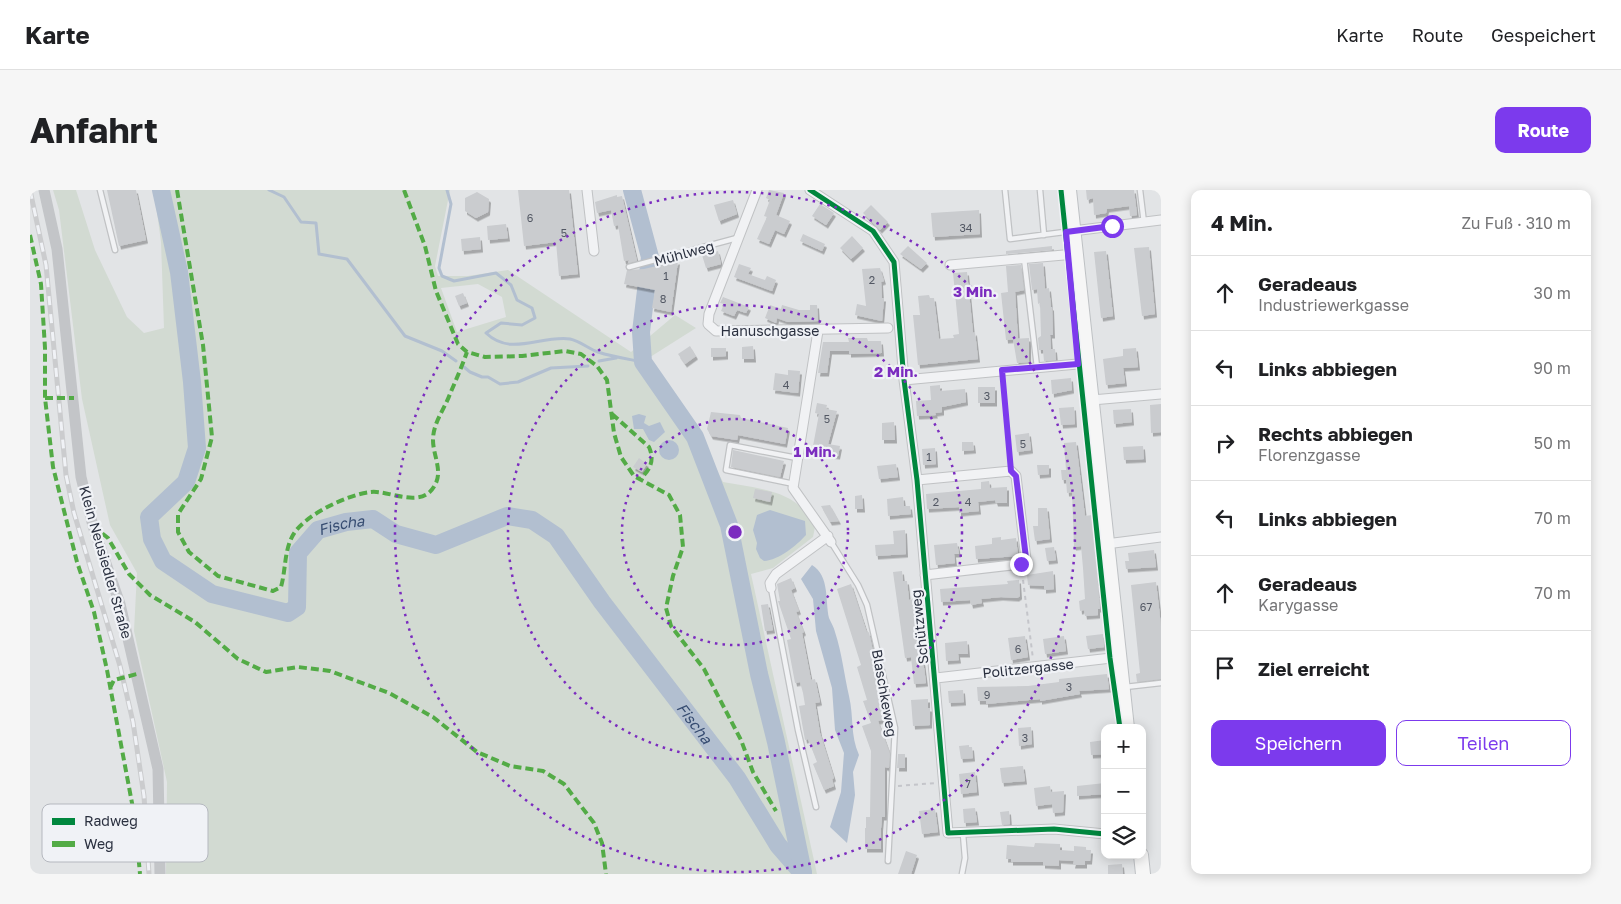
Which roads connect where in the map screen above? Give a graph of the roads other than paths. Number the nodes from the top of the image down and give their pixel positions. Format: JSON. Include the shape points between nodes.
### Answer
{"nodes":[{"id":1,"x":44,"y":190,"type":"edge"},
{"id":2,"x":100,"y":190,"type":"edge"},
{"id":3,"x":588,"y":190,"type":"edge"},
{"id":4,"x":757,"y":190,"type":"edge"},
{"id":5,"x":810,"y":190,"type":"edge"},
{"id":6,"x":1005,"y":190,"type":"edge"},
{"id":7,"x":1040,"y":190,"type":"edge"},
{"id":8,"x":1069,"y":190,"type":"edge"},
{"id":9,"x":1140,"y":190,"type":"edge"},
{"id":10,"x":1161,"y":220,"type":"edge"},
{"id":11,"x":1144,"y":223,"type":"junction"},
{"id":12,"x":1074,"y":231,"type":"junction"},
{"id":13,"x":1044,"y":236,"type":"junction"},
{"id":14,"x":738,"y":238,"type":"junction"},
{"id":15,"x":115,"y":250,"type":"dead end"},
{"id":16,"x":594,"y":251,"type":"dead end"},
{"id":17,"x":1075,"y":254,"type":"junction"},
{"id":18,"x":1024,"y":258,"type":"junction"},
{"id":19,"x":950,"y":265,"type":"dead end"},
{"id":20,"x":629,"y":267,"type":"dead end"},
{"id":21,"x":888,"y":328,"type":"dead end"},
{"id":22,"x":818,"y":331,"type":"junction"},
{"id":23,"x":1088,"y":363,"type":"junction"},
{"id":24,"x":1037,"y":367,"type":"junction"},
{"id":25,"x":904,"y":380,"type":"junction"},
{"id":26,"x":1161,"y":394,"type":"edge"},
{"id":27,"x":1092,"y":400,"type":"junction"},
{"id":28,"x":798,"y":458,"type":"junction"},
{"id":29,"x":917,"y":480,"type":"junction"},
{"id":30,"x":794,"y":484,"type":"junction"},
{"id":31,"x":1161,"y":537,"type":"edge"},
{"id":32,"x":829,"y":539,"type":"junction"},
{"id":33,"x":1106,"y":544,"type":"junction"},
{"id":34,"x":925,"y":575,"type":"junction"},
{"id":35,"x":771,"y":588,"type":"joint"},
{"id":36,"x":1120,"y":657,"type":"junction"},
{"id":37,"x":936,"y":678,"type":"junction"},
{"id":38,"x":1161,"y":683,"type":"edge"},
{"id":39,"x":1123,"y":688,"type":"junction"},
{"id":40,"x":1127,"y":724,"type":"edge"},
{"id":41,"x":159,"y":804,"type":"edge"},
{"id":42,"x":816,"y":807,"type":"dead end"},
{"id":43,"x":963,"y":834,"type":"junction"},
{"id":44,"x":1101,"y":834,"type":"edge"},
{"id":45,"x":1141,"y":859,"type":"edge"},
{"id":46,"x":888,"y":861,"type":"dead end"},
{"id":47,"x":962,"y":874,"type":"edge"},
{"id":48,"x":1143,"y":874,"type":"edge"}],
"edges":[{"from":1,"to":41,"type":"main road","name":"Klein Neusiedler Straße","via":[[58,258],[81,477],[93,526],[120,604],[158,769]]},
{"from":2,"to":15,"type":"lane"},
{"from":3,"to":16,"type":"street"},
{"from":4,"to":14,"type":"street","name":"Hanuschgasse"},
{"from":5,"to":25,"type":"street","name":"Schützweg","via":[[873,231],[894,262]]},
{"from":6,"to":13,"type":"lane","via":[[1010,239]]},
{"from":7,"to":13,"type":"lane"},
{"from":8,"to":12,"type":"main road"},
{"from":9,"to":11,"type":"lane"},
{"from":10,"to":11,"type":"street"},
{"from":11,"to":12,"type":"street"},
{"from":12,"to":13,"type":"lane"},
{"from":12,"to":17,"type":"main road"},
{"from":14,"to":20,"type":"lane","name":"Mühlweg"},
{"from":14,"to":22,"type":"street","name":"Hanuschgasse","via":[[708,324],[716,331]]},
{"from":17,"to":18,"type":"street"},
{"from":17,"to":23,"type":"main road"},
{"from":18,"to":19,"type":"street"},
{"from":18,"to":24,"type":"lane"},
{"from":21,"to":22,"type":"street","name":"Hanuschgasse"},
{"from":22,"to":28,"type":"street"},
{"from":23,"to":24,"type":"street"},
{"from":23,"to":27,"type":"main road"},
{"from":24,"to":25,"type":"street"},
{"from":25,"to":29,"type":"street","name":"Schützweg"},
{"from":26,"to":27,"type":"street"},
{"from":27,"to":33,"type":"main road"},
{"from":28,"to":30,"type":"street"},
{"from":28,"to":30,"type":"lane","via":[[730,445],[726,470]]},
{"from":29,"to":34,"type":"street","name":"Schützweg"},
{"from":29,"to":34,"type":"street","via":[[1011,471],[1016,476],[1026,558],[1021,564]]},
{"from":30,"to":32,"type":"street","name":"Blaschkeweg","via":[[793,488]]},
{"from":31,"to":33,"type":"street"},
{"from":32,"to":35,"type":"street","via":[[776,574],[770,583]]},
{"from":32,"to":46,"type":"lane","name":"Blaschkeweg","via":[[867,605],[895,728]]},
{"from":33,"to":36,"type":"main road"},
{"from":34,"to":37,"type":"street","name":"Schützweg"},
{"from":35,"to":42,"type":"lane"},
{"from":36,"to":37,"type":"street","name":"Politzergasse"},
{"from":36,"to":39,"type":"main road"},
{"from":37,"to":43,"type":"street","name":"Schützweg","via":[[948,833]]},
{"from":38,"to":39,"type":"lane"},
{"from":39,"to":40,"type":"main road"},
{"from":43,"to":44,"type":"street","via":[[1054,829]]},
{"from":43,"to":47,"type":"lane"},
{"from":45,"to":48,"type":"main road"}]}
